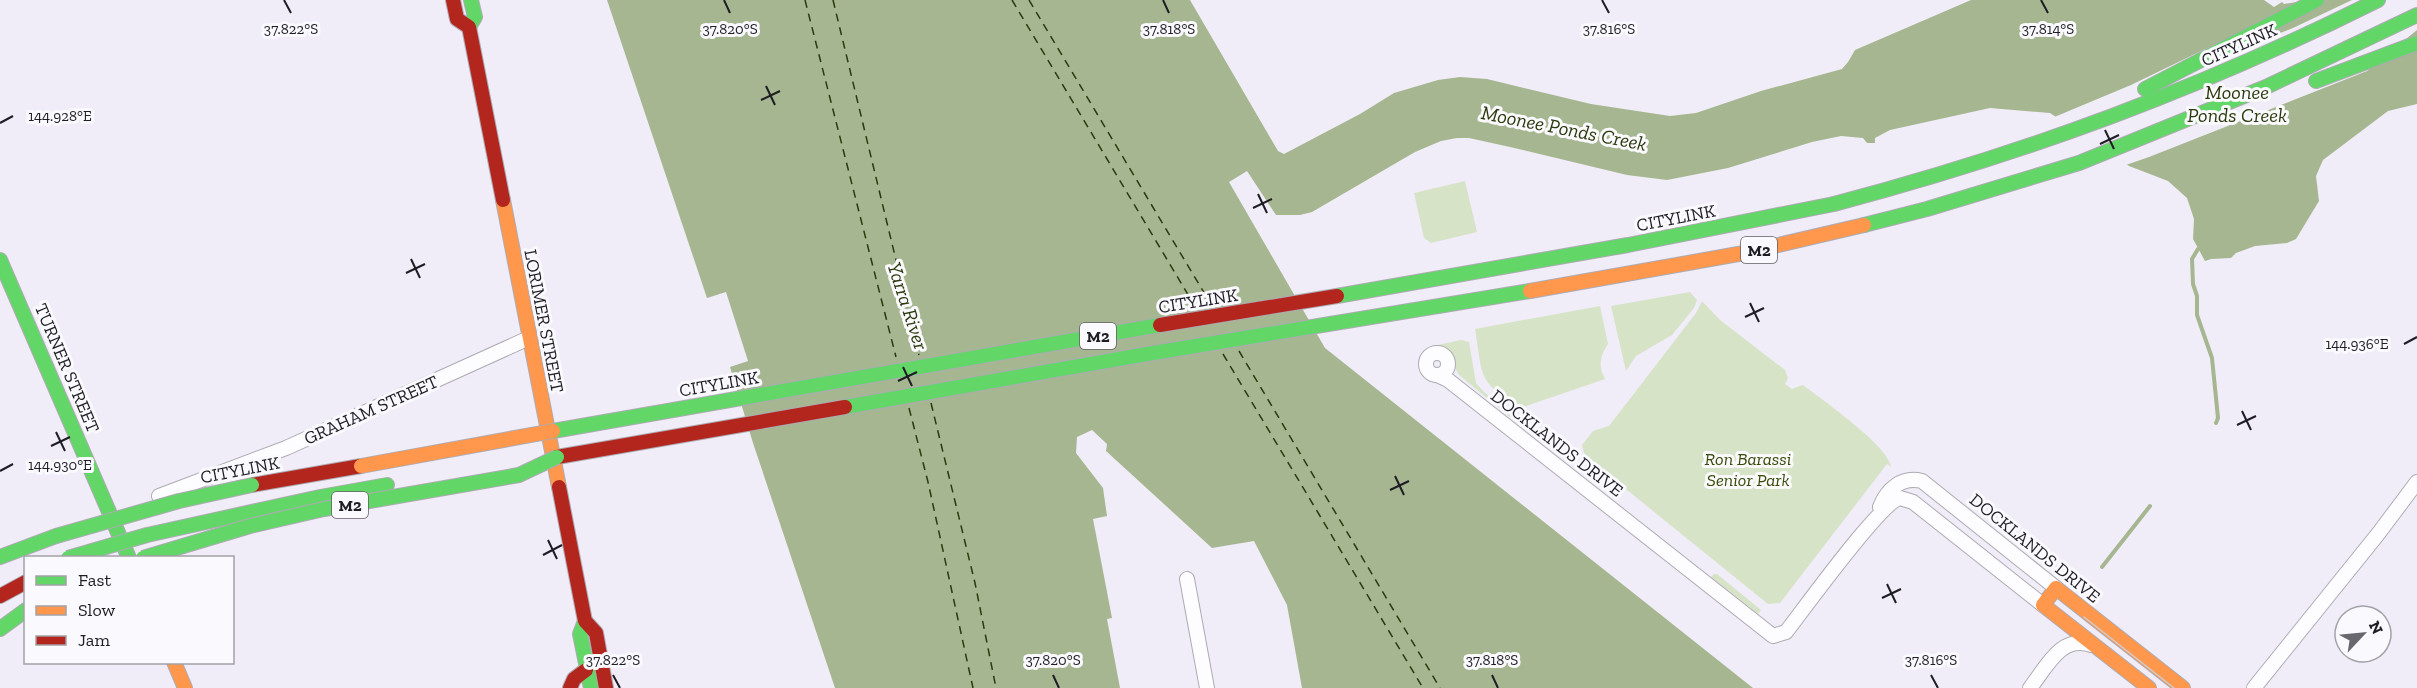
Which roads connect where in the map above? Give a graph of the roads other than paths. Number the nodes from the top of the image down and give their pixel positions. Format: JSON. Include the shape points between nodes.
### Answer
{"nodes":[{"id":1,"x":453,"y":0,"type":"edge"},
{"id":2,"x":471,"y":0,"type":"edge"},
{"id":3,"x":2317,"y":0,"type":"edge"},
{"id":4,"x":2378,"y":0,"type":"edge"},
{"id":5,"x":2417,"y":15,"type":"edge"},
{"id":6,"x":469,"y":27,"type":"junction"},
{"id":7,"x":2417,"y":43,"type":"edge"},
{"id":8,"x":2304,"y":87,"type":"dead end"},
{"id":9,"x":2283,"y":95,"type":"dead end"},
{"id":10,"x":2018,"y":150,"type":"junction"},
{"id":11,"x":2079,"y":163,"type":"junction"},
{"id":12,"x":0,"y":260,"type":"edge"},
{"id":13,"x":529,"y":338,"type":"junction"},
{"id":14,"x":1448,"y":363,"type":"junction"},
{"id":15,"x":1437,"y":375,"type":"junction"},
{"id":16,"x":1454,"y":384,"type":"junction"},
{"id":17,"x":557,"y":457,"type":"junction"},
{"id":18,"x":2417,"y":482,"type":"edge"},
{"id":19,"x":1925,"y":483,"type":"junction"},
{"id":20,"x":1910,"y":500,"type":"junction"},
{"id":21,"x":1962,"y":512,"type":"junction"},
{"id":22,"x":110,"y":516,"type":"junction"},
{"id":23,"x":1872,"y":522,"type":"junction"},
{"id":24,"x":1949,"y":530,"type":"junction"},
{"id":25,"x":75,"y":556,"type":"edge"},
{"id":26,"x":128,"y":556,"type":"edge"},
{"id":27,"x":150,"y":556,"type":"edge"},
{"id":28,"x":0,"y":557,"type":"edge"},
{"id":29,"x":24,"y":572,"type":"edge"},
{"id":30,"x":1187,"y":579,"type":"dead end"},
{"id":31,"x":0,"y":581,"type":"edge"},
{"id":32,"x":24,"y":583,"type":"edge"},
{"id":33,"x":2060,"y":592,"type":"junction"},
{"id":34,"x":0,"y":596,"type":"edge"},
{"id":35,"x":24,"y":611,"type":"edge"},
{"id":36,"x":2051,"y":611,"type":"junction"},
{"id":37,"x":585,"y":621,"type":"junction"},
{"id":38,"x":0,"y":629,"type":"edge"},
{"id":39,"x":2098,"y":647,"type":"junction"},
{"id":40,"x":2058,"y":652,"type":"junction"},
{"id":41,"x":174,"y":664,"type":"edge"},
{"id":42,"x":586,"y":670,"type":"junction"},
{"id":43,"x":2270,"y":670,"type":"junction"},
{"id":44,"x":185,"y":688,"type":"edge"},
{"id":45,"x":570,"y":688,"type":"edge"},
{"id":46,"x":591,"y":688,"type":"edge"},
{"id":47,"x":606,"y":688,"type":"edge"},
{"id":48,"x":1207,"y":688,"type":"edge"},
{"id":49,"x":2030,"y":688,"type":"edge"},
{"id":50,"x":2149,"y":688,"type":"edge"},
{"id":51,"x":2182,"y":688,"type":"edge"},
{"id":52,"x":2254,"y":688,"type":"edge"},
{"id":53,"x":2263,"y":688,"type":"edge"}],
"edges":[{"from":1,"to":6,"type":"main road","name":"LORIMER STREET","via":[[458,19]]},
{"from":2,"to":6,"type":"main road","name":"LORIMER STREET","via":[[475,17]]},
{"from":3,"to":10,"type":"main road"},
{"from":4,"to":10,"type":"main road","name":"CITYLINK","number":"M2","via":[[2335,23],[2168,96]]},
{"from":5,"to":11,"type":"main road","number":"M2","via":[[2266,87]]},
{"from":6,"to":13,"type":"main road","name":"LORIMER STREET"},
{"from":7,"to":8,"type":"main road"},
{"from":9,"to":11,"type":"main road","via":[[2189,130]]},
{"from":10,"to":28,"type":"main road","name":"CITYLINK","number":"M2","bridge":true,"via":[[1856,199],[1658,240],[241,487],[95,524]]},
{"from":11,"to":17,"type":"main road","number":"M2","via":[[1927,209],[1744,253]]},
{"from":12,"to":22,"type":"main road","name":"TURNER STREET"},
{"from":13,"to":22,"type":"street","name":"GRAHAM STREET","via":[[286,448]]},
{"from":13,"to":37,"type":"main road","name":"LORIMER STREET"},
{"from":14,"to":15,"type":"street","via":[[1444,373]]},
{"from":14,"to":15,"type":"street","via":[[1439,353],[1429,356],[1426,367]]},
{"from":14,"to":16,"type":"street"},
{"from":15,"to":16,"type":"street","name":"DOCKLANDS DRIVE"},
{"from":16,"to":23,"type":"street","name":"DOCKLANDS DRIVE","via":[[1764,626],[1790,621],[1801,612]]},
{"from":17,"to":25,"type":"main road","number":"M2","bridge":true,"via":[[320,496],[158,532]]},
{"from":17,"to":27,"type":"main road","number":"M2","bridge":true,"via":[[519,475],[314,511]]},
{"from":18,"to":43,"type":"street"},
{"from":19,"to":20,"type":"street"},
{"from":19,"to":21,"type":"street","name":"DOCKLANDS DRIVE"},
{"from":19,"to":23,"type":"street","name":"DOCKLANDS DRIVE","via":[[1909,480],[1898,484],[1885,496]]},
{"from":20,"to":23,"type":"street","name":"DOCKLANDS DRIVE","via":[[1894,499]]},
{"from":20,"to":24,"type":"street"},
{"from":21,"to":24,"type":"street"},
{"from":21,"to":33,"type":"street","name":"DOCKLANDS DRIVE"},
{"from":22,"to":26,"type":"main road","name":"TURNER STREET"},
{"from":24,"to":36,"type":"street"},
{"from":29,"to":31,"type":"main road"},
{"from":30,"to":48,"type":"street"},
{"from":32,"to":34,"type":"main road"},
{"from":33,"to":36,"type":"main road"},
{"from":33,"to":51,"type":"main road","name":"DOCKLANDS DRIVE"},
{"from":35,"to":38,"type":"main road"},
{"from":36,"to":39,"type":"main road"},
{"from":36,"to":40,"type":"street","via":[[2064,627]]},
{"from":37,"to":42,"type":"main road","name":"LORIMER STREET","via":[[580,634]]},
{"from":37,"to":47,"type":"main road","name":"LORIMER STREET","via":[[596,633]]},
{"from":39,"to":40,"type":"street","via":[[2077,641]]},
{"from":39,"to":50,"type":"main road"},
{"from":40,"to":49,"type":"street"},
{"from":41,"to":44,"type":"main road"},
{"from":42,"to":45,"type":"main road"},
{"from":42,"to":46,"type":"main road","name":"LORIMER STREET"},
{"from":43,"to":52,"type":"street"},
{"from":43,"to":53,"type":"street"}]}
